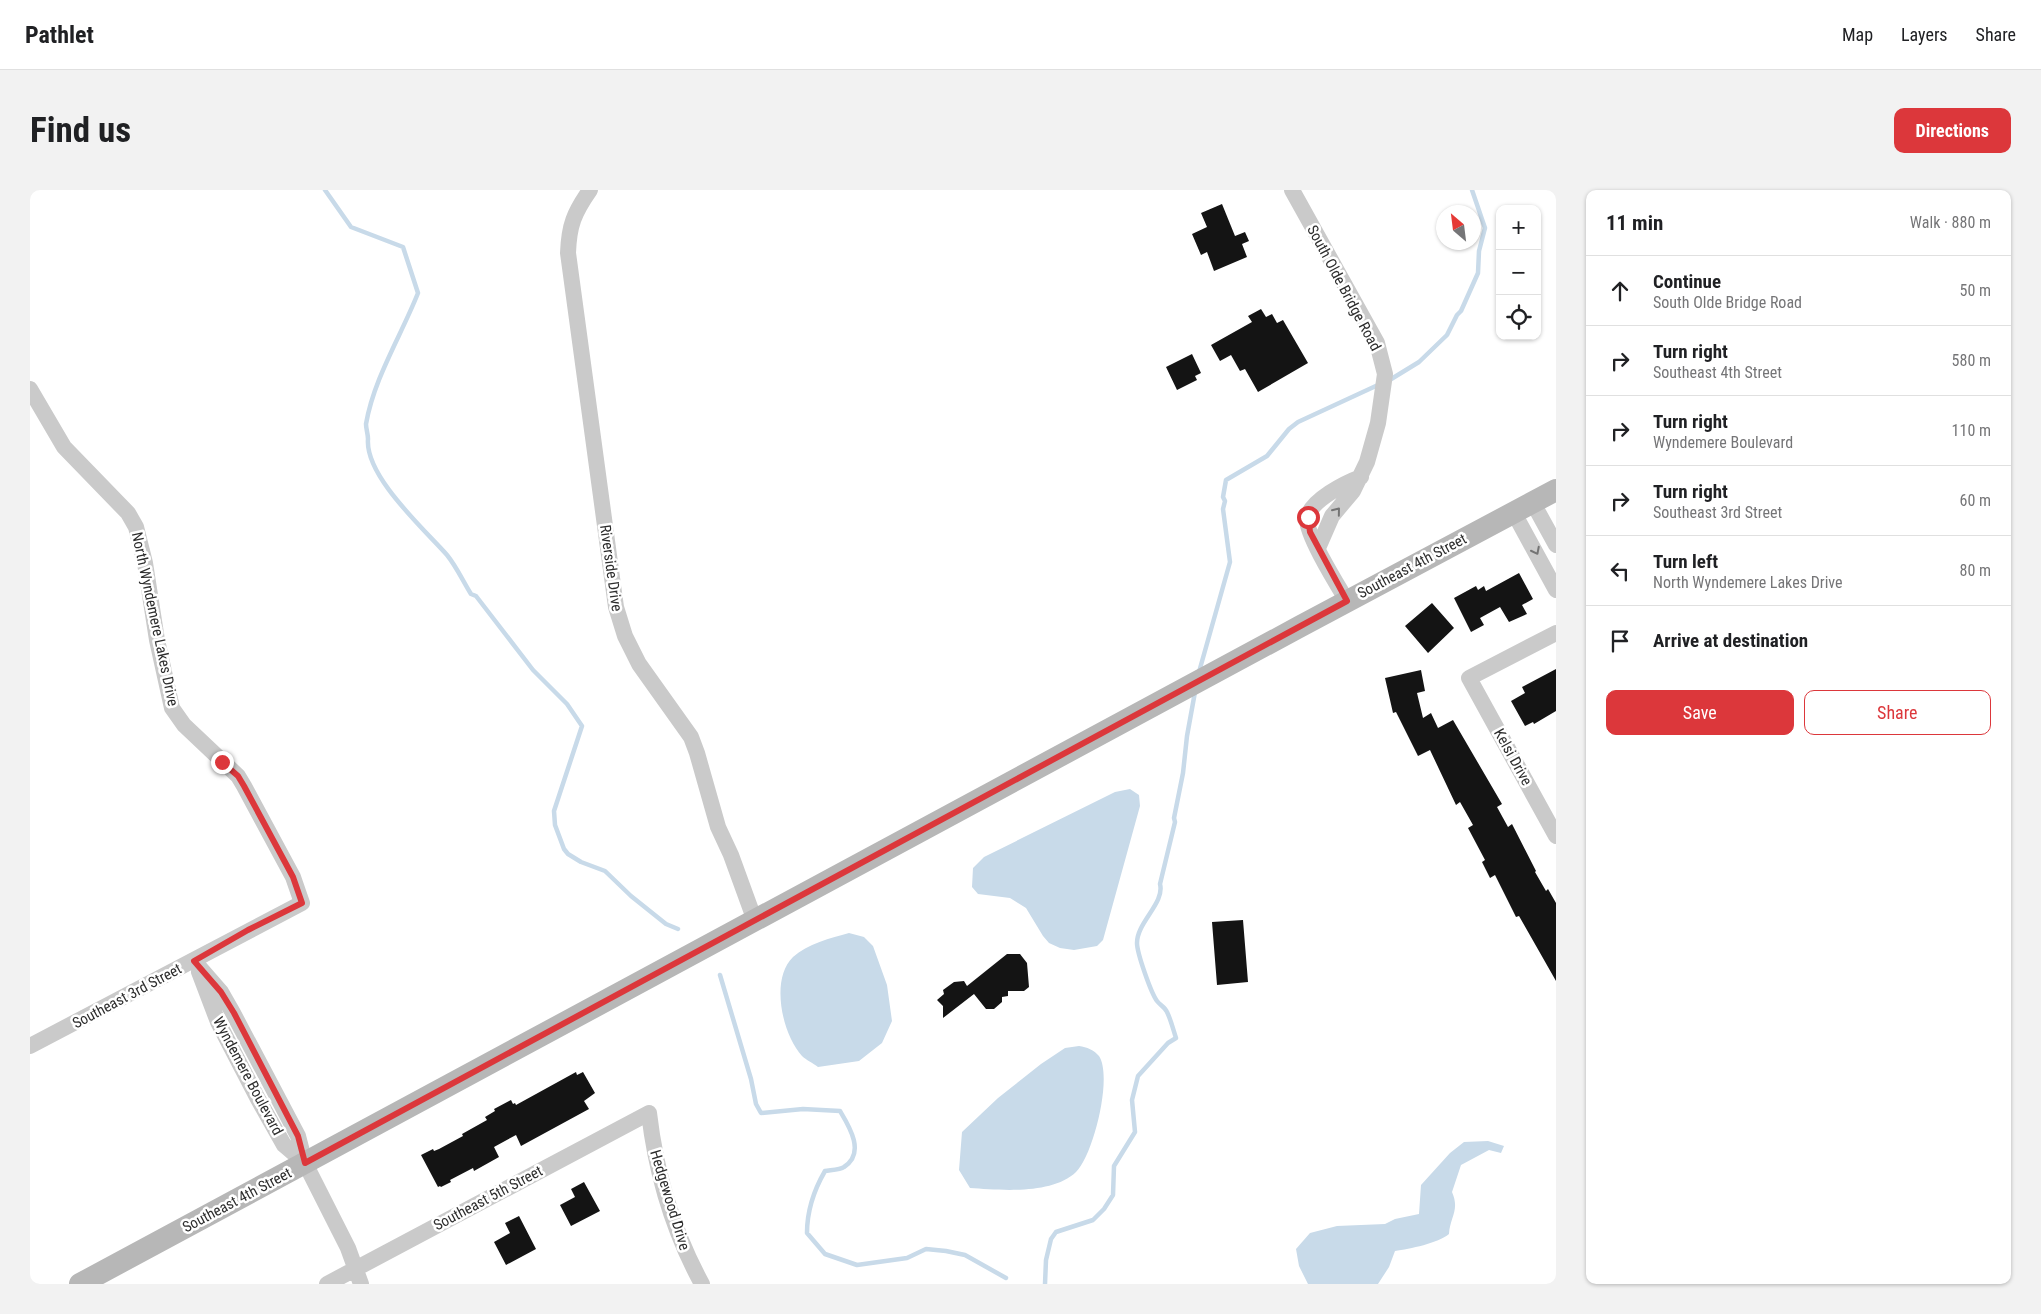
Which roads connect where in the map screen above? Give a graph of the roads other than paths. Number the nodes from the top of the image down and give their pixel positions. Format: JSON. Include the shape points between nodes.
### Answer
{"nodes":[{"id":1,"x":590,"y":190,"type":"edge"},
{"id":2,"x":1292,"y":190,"type":"edge"},
{"id":3,"x":30,"y":389,"type":"edge"},
{"id":4,"x":1361,"y":477,"type":"junction"},
{"id":5,"x":1556,"y":490,"type":"edge"},
{"id":6,"x":1524,"y":508,"type":"junction"},
{"id":7,"x":1556,"y":545,"type":"edge"},
{"id":8,"x":1318,"y":548,"type":"junction"},
{"id":9,"x":1556,"y":590,"type":"edge"},
{"id":10,"x":1347,"y":601,"type":"junction"},
{"id":11,"x":1556,"y":633,"type":"edge"},
{"id":12,"x":1556,"y":836,"type":"edge"},
{"id":13,"x":302,"y":903,"type":"joint"},
{"id":14,"x":755,"y":921,"type":"junction"},
{"id":15,"x":194,"y":961,"type":"junction"},
{"id":16,"x":30,"y":1046,"type":"edge"},
{"id":17,"x":649,"y":1113,"type":"joint"},
{"id":18,"x":305,"y":1163,"type":"junction"},
{"id":19,"x":359,"y":1276,"type":"edge"},
{"id":20,"x":80,"y":1284,"type":"edge"},
{"id":21,"x":327,"y":1284,"type":"edge"},
{"id":22,"x":702,"y":1284,"type":"edge"}],
"edges":[{"from":1,"to":14,"type":"street","name":"Riverside Drive","via":[[573,218],[568,253],[616,607],[625,636],[639,664],[691,737],[718,827]]},
{"from":2,"to":4,"type":"street","name":"South Olde Bridge Road","via":[[1377,343],[1385,374],[1378,423]]},
{"from":3,"to":13,"type":"street","name":"North Wyndemere Lakes Drive","via":[[60,441],[128,513],[136,527],[172,708],[184,725],[238,776],[293,877]]},
{"from":8,"to":4,"type":"street","name":"South Olde Bridge Road","one_way":true,"via":[[1332,516]]},
{"from":4,"to":8,"type":"street","via":[[1338,487],[1310,511],[1307,523]]},
{"from":5,"to":6,"type":"main road","name":"Southeast 4th Street"},
{"from":6,"to":7,"type":"street"},
{"from":6,"to":9,"type":"street","one_way":true},
{"from":6,"to":10,"type":"main road","name":"Southeast 4th Street"},
{"from":8,"to":10,"type":"street"},
{"from":10,"to":14,"type":"main road","name":"Southeast 4th Street"},
{"from":11,"to":12,"type":"street","name":"Kelsi Drive","via":[[1469,678]]},
{"from":13,"to":15,"type":"street","name":"Southeast 3rd Street"},
{"from":14,"to":18,"type":"main road","name":"Southeast 4th Street"},
{"from":15,"to":16,"type":"street","name":"Southeast 3rd Street"},
{"from":15,"to":18,"type":"street","name":"Wyndemere Boulevard","via":[[234,1013],[298,1136]]},
{"from":17,"to":19,"type":"street","name":"Southeast 5th Street"},
{"from":17,"to":22,"type":"street","name":"Hedgewood Drive","via":[[653,1149],[673,1221],[681,1245]]},
{"from":18,"to":19,"type":"street","name":"Wyndemere Boulevard"},
{"from":18,"to":20,"type":"main road","name":"Southeast 4th Street"},
{"from":19,"to":21,"type":"street","name":"Southeast 5th Street"}]}
